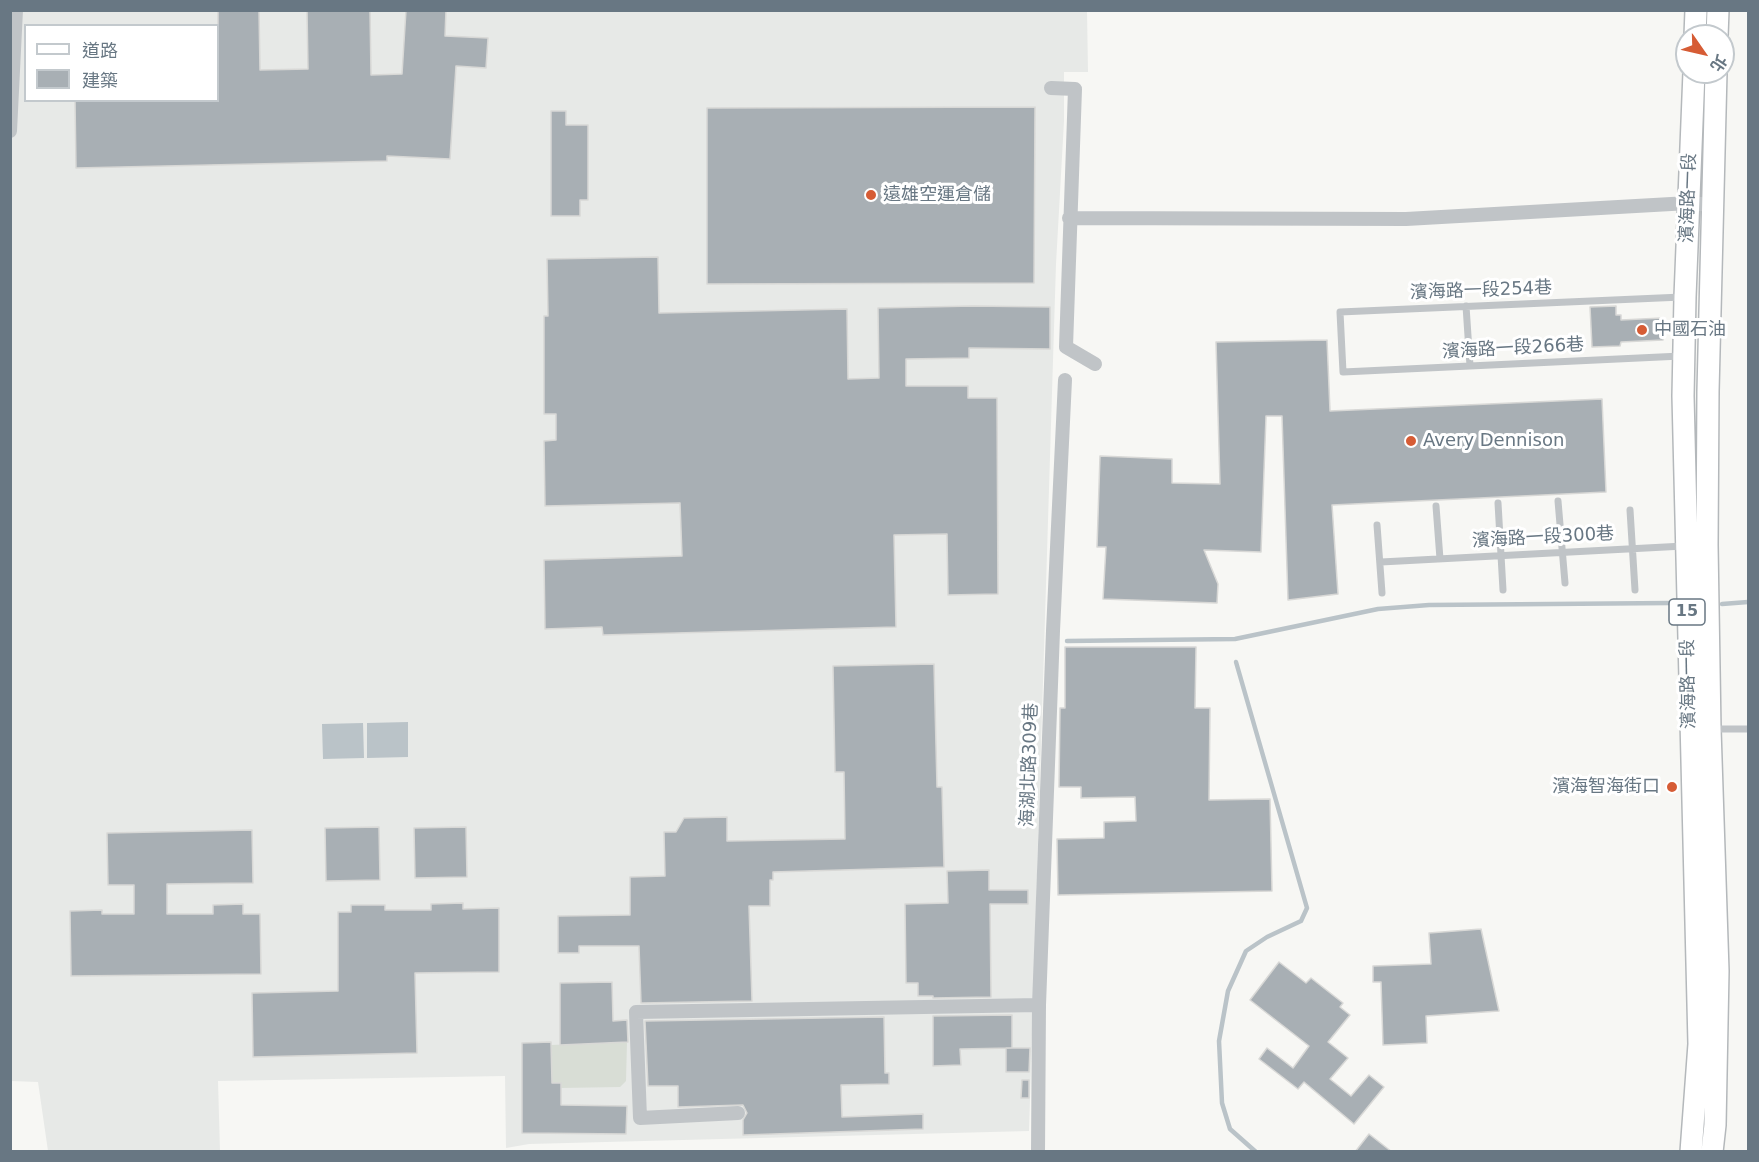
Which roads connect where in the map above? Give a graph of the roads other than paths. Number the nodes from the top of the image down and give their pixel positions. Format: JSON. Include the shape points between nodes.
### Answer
{"nodes":[{"id":1,"x":16,"y":10,"type":"edge"},
{"id":2,"x":1694,"y":84,"type":"edge"},
{"id":3,"x":1716,"y":84,"type":"edge"},
{"id":4,"x":1051,"y":88,"type":"dead end"},
{"id":5,"x":10,"y":131,"type":"edge"},
{"id":6,"x":1689,"y":204,"type":"junction"},
{"id":7,"x":1712,"y":205,"type":"junction"},
{"id":8,"x":1069,"y":218,"type":"junction"},
{"id":9,"x":1685,"y":297,"type":"junction"},
{"id":10,"x":1466,"y":306,"type":"junction"},
{"id":11,"x":1684,"y":356,"type":"junction"},
{"id":12,"x":1095,"y":364,"type":"dead end"},
{"id":13,"x":1470,"y":366,"type":"junction"},
{"id":14,"x":1343,"y":372,"type":"joint"},
{"id":15,"x":1065,"y":380,"type":"dead end"},
{"id":16,"x":1708,"y":461,"type":"junction"},
{"id":17,"x":1684,"y":462,"type":"junction"},
{"id":18,"x":1558,"y":501,"type":"dead end"},
{"id":19,"x":1498,"y":502,"type":"dead end"},
{"id":20,"x":1436,"y":507,"type":"dead end"},
{"id":21,"x":1630,"y":510,"type":"dead end"},
{"id":22,"x":1377,"y":525,"type":"dead end"},
{"id":23,"x":1707,"y":545,"type":"junction"},
{"id":24,"x":1686,"y":546,"type":"junction"},
{"id":25,"x":1632,"y":549,"type":"junction"},
{"id":26,"x":1562,"y":552,"type":"junction"},
{"id":27,"x":1501,"y":555,"type":"junction"},
{"id":28,"x":1440,"y":559,"type":"junction"},
{"id":29,"x":1381,"y":562,"type":"junction"},
{"id":30,"x":1565,"y":583,"type":"dead end"},
{"id":31,"x":1503,"y":590,"type":"dead end"},
{"id":32,"x":1635,"y":590,"type":"dead end"},
{"id":33,"x":1382,"y":593,"type":"dead end"},
{"id":34,"x":1700,"y":729,"type":"junction"},
{"id":35,"x":1749,"y":729,"type":"edge"},
{"id":36,"x":1707,"y":956,"type":"junction"},
{"id":37,"x":1039,"y":1005,"type":"junction"},
{"id":38,"x":738,"y":1113,"type":"dead end"},
{"id":39,"x":1038,"y":1152,"type":"edge"},
{"id":40,"x":1691,"y":1152,"type":"edge"},
{"id":41,"x":1712,"y":1152,"type":"edge"}],
"edges":[{"from":1,"to":5,"type":"street"},
{"from":2,"to":6,"type":"main road","name":"濱海路一段","number":"15"},
{"from":3,"to":7,"type":"main road","name":"濱海路一段","number":"15"},
{"from":4,"to":8,"type":"street","via":[[1075,89]]},
{"from":6,"to":7,"type":"street"},
{"from":6,"to":8,"type":"street","via":[[1406,219]]},
{"from":6,"to":9,"type":"main road","name":"濱海路一段","number":"15"},
{"from":7,"to":16,"type":"main road","name":"濱海路一段","number":"15"},
{"from":8,"to":12,"type":"street","via":[[1066,347]]},
{"from":9,"to":10,"type":"lane","name":"濱海路一段254巷"},
{"from":9,"to":11,"type":"main road","name":"濱海路一段","number":"15"},
{"from":10,"to":13,"type":"lane"},
{"from":10,"to":14,"type":"lane","name":"濱海路一段254巷","via":[[1340,312]]},
{"from":11,"to":13,"type":"lane","name":"濱海路一段266巷"},
{"from":11,"to":17,"type":"main road","name":"濱海路一段","number":"15"},
{"from":13,"to":14,"type":"lane","name":"濱海路一段266巷"},
{"from":15,"to":37,"type":"street","name":"海湖北路309巷"},
{"from":16,"to":17,"type":"main road"},
{"from":16,"to":23,"type":"main road","name":"濱海路一段","number":"15"},
{"from":17,"to":24,"type":"main road","name":"濱海路一段","number":"15"},
{"from":18,"to":26,"type":"lane"},
{"from":19,"to":27,"type":"lane"},
{"from":20,"to":28,"type":"lane"},
{"from":21,"to":25,"type":"lane"},
{"from":22,"to":29,"type":"lane"},
{"from":23,"to":24,"type":"lane","name":"濱海路一段300巷"},
{"from":23,"to":34,"type":"main road","name":"濱海路一段","number":"15"},
{"from":24,"to":25,"type":"lane","name":"濱海路一段300巷"},
{"from":24,"to":34,"type":"main road","name":"濱海路一段","number":"15"},
{"from":25,"to":26,"type":"lane","name":"濱海路一段300巷"},
{"from":25,"to":32,"type":"lane"},
{"from":26,"to":27,"type":"lane","name":"濱海路一段300巷"},
{"from":26,"to":30,"type":"lane"},
{"from":27,"to":28,"type":"lane","name":"濱海路一段300巷"},
{"from":27,"to":31,"type":"lane"},
{"from":28,"to":29,"type":"lane","name":"濱海路一段300巷"},
{"from":29,"to":33,"type":"lane"},
{"from":34,"to":35,"type":"lane"},
{"from":34,"to":36,"type":"main road","name":"濱海路一段","number":"15"},
{"from":36,"to":40,"type":"main road","name":"濱海路一段","number":"15"},
{"from":36,"to":41,"type":"main road","name":"濱海路一段","number":"15","via":[[1715,1125]]},
{"from":37,"to":38,"type":"street","via":[[636,1012],[640,1118]]},
{"from":37,"to":39,"type":"street","name":"海湖北路309巷"}]}
